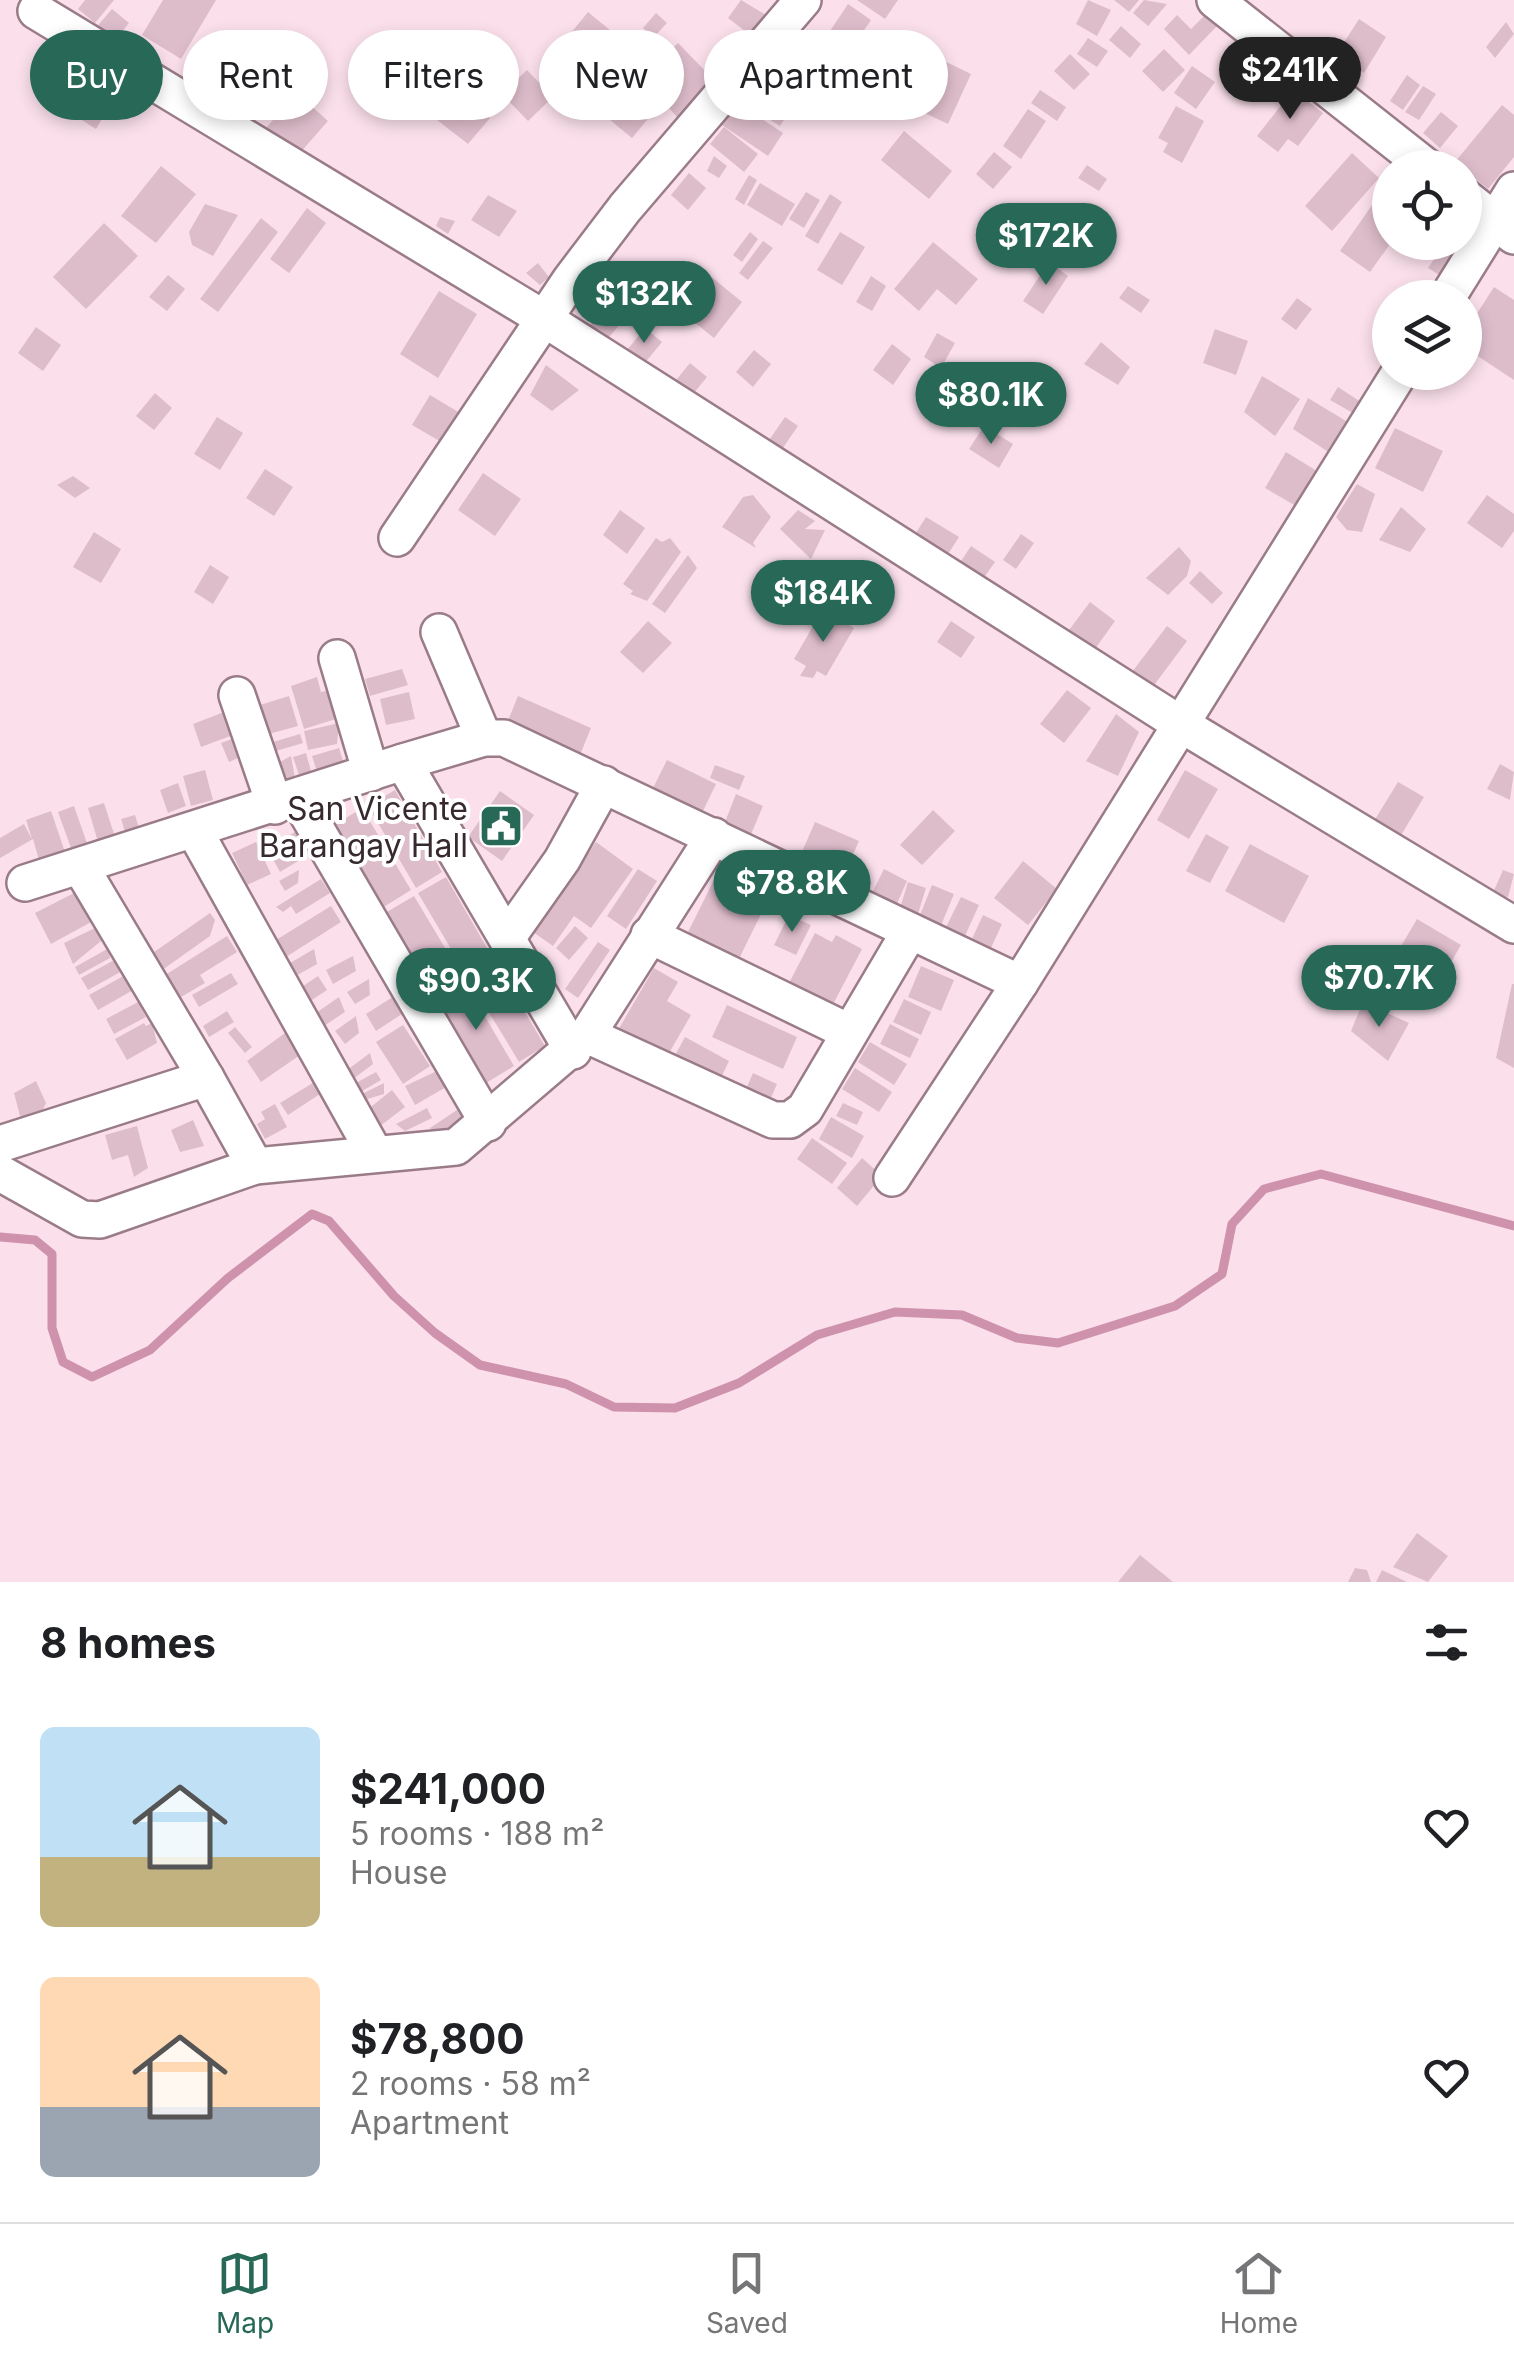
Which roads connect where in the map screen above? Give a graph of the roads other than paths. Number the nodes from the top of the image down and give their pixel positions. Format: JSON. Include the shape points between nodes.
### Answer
{"nodes":[{"id":1,"x":803,"y":0,"type":"edge"},
{"id":2,"x":1215,"y":0,"type":"edge"},
{"id":3,"x":36,"y":11,"type":"dead end"},
{"id":4,"x":1405,"y":150,"type":"edge"},
{"id":5,"x":1514,"y":190,"type":"edge"},
{"id":6,"x":1482,"y":211,"type":"edge"},
{"id":7,"x":1504,"y":228,"type":"edge"},
{"id":8,"x":1462,"y":280,"type":"edge"},
{"id":9,"x":543,"y":318,"type":"junction"},
{"id":10,"x":1389,"y":390,"type":"edge"},
{"id":11,"x":397,"y":538,"type":"dead end"},
{"id":12,"x":438,"y":632,"type":"dead end"},
{"id":13,"x":337,"y":658,"type":"dead end"},
{"id":14,"x":237,"y":695,"type":"dead end"},
{"id":15,"x":1182,"y":725,"type":"junction"},
{"id":16,"x":484,"y":738,"type":"junction"},
{"id":17,"x":387,"y":768,"type":"junction"},
{"id":18,"x":604,"y":784,"type":"junction"},
{"id":19,"x":286,"y":802,"type":"junction"},
{"id":20,"x":194,"y":830,"type":"junction"},
{"id":21,"x":714,"y":836,"type":"junction"},
{"id":22,"x":80,"y":866,"type":"junction"},
{"id":23,"x":25,"y":883,"type":"dead end"},
{"id":24,"x":1514,"y":925,"type":"edge"},
{"id":25,"x":910,"y":931,"type":"junction"},
{"id":26,"x":649,"y":935,"type":"junction"},
{"id":27,"x":507,"y":938,"type":"junction"},
{"id":28,"x":1020,"y":984,"type":"junction"},
{"id":29,"x":849,"y":1032,"type":"junction"},
{"id":30,"x":580,"y":1043,"type":"junction"},
{"id":31,"x":206,"y":1078,"type":"junction"},
{"id":32,"x":488,"y":1123,"type":"junction"},
{"id":33,"x":0,"y":1144,"type":"edge"},
{"id":34,"x":375,"y":1154,"type":"junction"},
{"id":35,"x":255,"y":1166,"type":"junction"},
{"id":36,"x":0,"y":1173,"type":"edge"},
{"id":37,"x":892,"y":1178,"type":"dead end"}],
"edges":[{"from":1,"to":9,"type":"street","via":[[625,208]]},
{"from":2,"to":4,"type":"street"},
{"from":3,"to":9,"type":"street"},
{"from":5,"to":7,"type":"street"},
{"from":6,"to":7,"type":"street"},
{"from":7,"to":8,"type":"street"},
{"from":9,"to":11,"type":"street"},
{"from":9,"to":15,"type":"street"},
{"from":10,"to":15,"type":"street"},
{"from":12,"to":16,"type":"street"},
{"from":13,"to":17,"type":"street"},
{"from":14,"to":19,"type":"street"},
{"from":15,"to":24,"type":"street"},
{"from":15,"to":28,"type":"street"},
{"from":16,"to":17,"type":"street"},
{"from":16,"to":18,"type":"street","via":[[504,738]]},
{"from":17,"to":19,"type":"street"},
{"from":17,"to":27,"type":"street"},
{"from":18,"to":21,"type":"street"},
{"from":18,"to":27,"type":"street"},
{"from":19,"to":20,"type":"street"},
{"from":19,"to":32,"type":"street"},
{"from":20,"to":22,"type":"street"},
{"from":20,"to":34,"type":"street"},
{"from":21,"to":25,"type":"street"},
{"from":21,"to":26,"type":"street"},
{"from":22,"to":23,"type":"street"},
{"from":22,"to":31,"type":"street"},
{"from":25,"to":28,"type":"street"},
{"from":25,"to":29,"type":"street"},
{"from":26,"to":29,"type":"street"},
{"from":26,"to":30,"type":"street"},
{"from":27,"to":30,"type":"street"},
{"from":28,"to":37,"type":"street"},
{"from":29,"to":30,"type":"street","via":[[805,1109],[790,1120],[773,1120]]},
{"from":30,"to":32,"type":"street"},
{"from":31,"to":33,"type":"street"},
{"from":31,"to":35,"type":"street"},
{"from":32,"to":34,"type":"street","via":[[456,1146]]},
{"from":34,"to":35,"type":"street"},
{"from":35,"to":36,"type":"street","via":[[100,1220],[82,1219]]}]}
